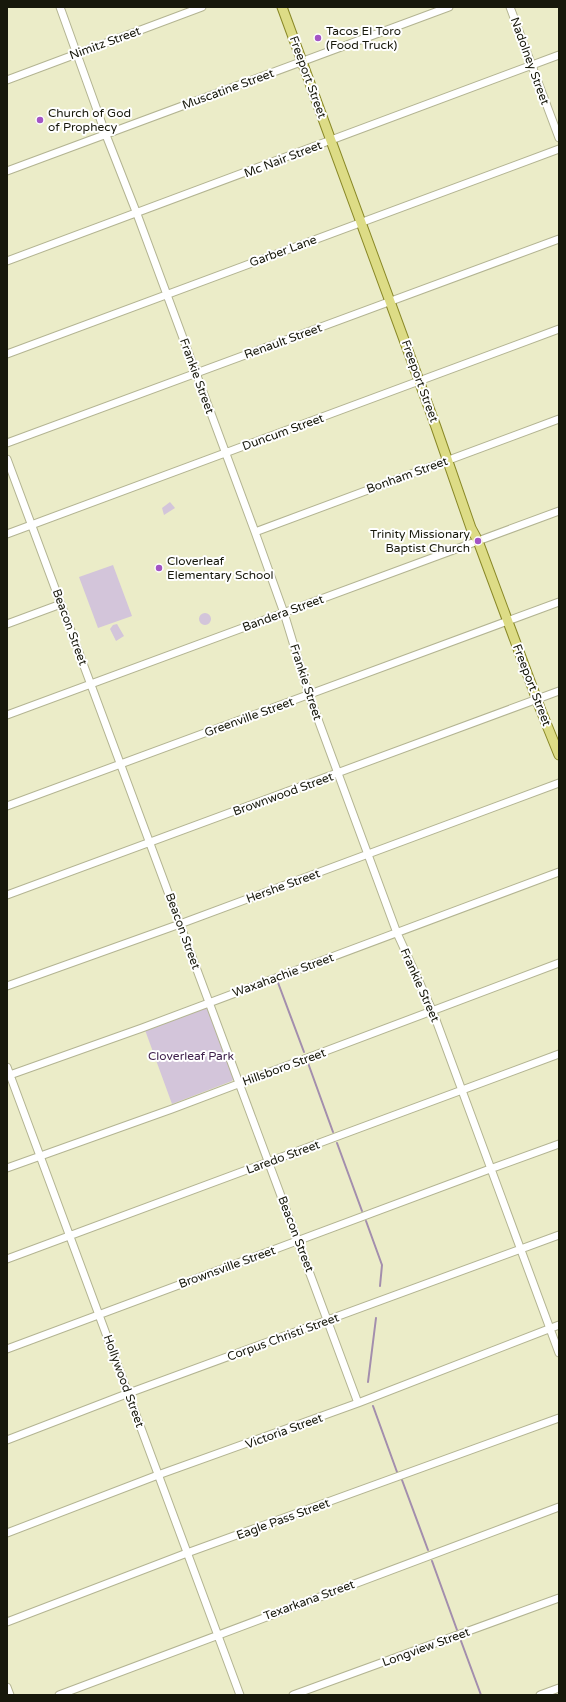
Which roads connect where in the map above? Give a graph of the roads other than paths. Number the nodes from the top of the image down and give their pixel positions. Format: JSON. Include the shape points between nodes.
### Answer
{"nodes":[{"id":1,"x":60,"y":7,"type":"edge"},
{"id":2,"x":202,"y":7,"type":"edge"},
{"id":3,"x":282,"y":7,"type":"edge"},
{"id":4,"x":449,"y":7,"type":"edge"},
{"id":5,"x":510,"y":7,"type":"edge"},
{"id":6,"x":77,"y":54,"type":"junction"},
{"id":7,"x":559,"y":55,"type":"edge"},
{"id":8,"x":302,"y":62,"type":"junction"},
{"id":9,"x":532,"y":66,"type":"junction"},
{"id":10,"x":7,"y":80,"type":"edge"},
{"id":11,"x":106,"y":135,"type":"junction"},
{"id":12,"x":559,"y":138,"type":"edge"},
{"id":13,"x":331,"y":140,"type":"junction"},
{"id":14,"x":559,"y":149,"type":"edge"},
{"id":15,"x":7,"y":171,"type":"edge"},
{"id":16,"x":138,"y":214,"type":"junction"},
{"id":17,"x":361,"y":222,"type":"junction"},
{"id":18,"x":559,"y":239,"type":"edge"},
{"id":19,"x":7,"y":261,"type":"edge"},
{"id":20,"x":167,"y":294,"type":"junction"},
{"id":21,"x":390,"y":301,"type":"junction"},
{"id":22,"x":559,"y":329,"type":"edge"},
{"id":23,"x":7,"y":354,"type":"edge"},
{"id":24,"x":196,"y":372,"type":"junction"},
{"id":25,"x":419,"y":381,"type":"junction"},
{"id":26,"x":559,"y":419,"type":"edge"},
{"id":27,"x":7,"y":443,"type":"edge"},
{"id":28,"x":225,"y":452,"type":"junction"},
{"id":29,"x":7,"y":459,"type":"edge"},
{"id":30,"x":448,"y":460,"type":"junction"},
{"id":31,"x":559,"y":511,"type":"edge"},
{"id":32,"x":32,"y":525,"type":"junction"},
{"id":33,"x":255,"y":532,"type":"junction"},
{"id":34,"x":7,"y":534,"type":"edge"},
{"id":35,"x":478,"y":541,"type":"junction"},
{"id":36,"x":559,"y":602,"type":"edge"},
{"id":37,"x":61,"y":604,"type":"junction"},
{"id":38,"x":284,"y":612,"type":"junction"},
{"id":39,"x":508,"y":621,"type":"junction"},
{"id":40,"x":7,"y":624,"type":"edge"},
{"id":41,"x":91,"y":685,"type":"junction"},
{"id":42,"x":559,"y":691,"type":"edge"},
{"id":43,"x":309,"y":695,"type":"junction"},
{"id":44,"x":537,"y":699,"type":"junction"},
{"id":45,"x":7,"y":715,"type":"edge"},
{"id":46,"x":559,"y":755,"type":"edge"},
{"id":47,"x":121,"y":765,"type":"junction"},
{"id":48,"x":338,"y":773,"type":"junction"},
{"id":49,"x":559,"y":783,"type":"edge"},
{"id":50,"x":7,"y":806,"type":"edge"},
{"id":51,"x":150,"y":843,"type":"junction"},
{"id":52,"x":368,"y":854,"type":"junction"},
{"id":53,"x":559,"y":872,"type":"edge"},
{"id":54,"x":7,"y":895,"type":"edge"},
{"id":55,"x":180,"y":924,"type":"junction"},
{"id":56,"x":397,"y":933,"type":"junction"},
{"id":57,"x":559,"y":964,"type":"edge"},
{"id":58,"x":7,"y":986,"type":"edge"},
{"id":59,"x":209,"y":1003,"type":"junction"},
{"id":60,"x":433,"y":1012,"type":"junction"},
{"id":61,"x":559,"y":1054,"type":"edge"},
{"id":62,"x":8,"y":1072,"type":"edge"},
{"id":63,"x":240,"y":1084,"type":"junction"},
{"id":64,"x":462,"y":1091,"type":"junction"},
{"id":65,"x":559,"y":1144,"type":"edge"},
{"id":66,"x":40,"y":1155,"type":"junction"},
{"id":67,"x":269,"y":1163,"type":"junction"},
{"id":68,"x":7,"y":1168,"type":"edge"},
{"id":69,"x":490,"y":1169,"type":"junction"},
{"id":70,"x":69,"y":1235,"type":"junction"},
{"id":71,"x":559,"y":1235,"type":"edge"},
{"id":72,"x":298,"y":1241,"type":"junction"},
{"id":73,"x":521,"y":1249,"type":"junction"},
{"id":74,"x":7,"y":1259,"type":"edge"},
{"id":75,"x":98,"y":1314,"type":"junction"},
{"id":76,"x":329,"y":1321,"type":"junction"},
{"id":77,"x":559,"y":1325,"type":"edge"},
{"id":78,"x":550,"y":1328,"type":"junction"},
{"id":79,"x":7,"y":1349,"type":"edge"},
{"id":80,"x":559,"y":1353,"type":"edge"},
{"id":81,"x":129,"y":1393,"type":"junction"},
{"id":82,"x":358,"y":1403,"type":"junction"},
{"id":83,"x":559,"y":1418,"type":"edge"},
{"id":84,"x":7,"y":1440,"type":"edge"},
{"id":85,"x":158,"y":1475,"type":"junction"},
{"id":86,"x":559,"y":1507,"type":"edge"},
{"id":87,"x":7,"y":1533,"type":"edge"},
{"id":88,"x":187,"y":1553,"type":"junction"},
{"id":89,"x":559,"y":1598,"type":"edge"},
{"id":90,"x":7,"y":1622,"type":"edge"},
{"id":91,"x":217,"y":1634,"type":"junction"},
{"id":92,"x":7,"y":1687,"type":"edge"},
{"id":93,"x":559,"y":1688,"type":"edge"},
{"id":94,"x":10,"y":1695,"type":"edge"},
{"id":95,"x":59,"y":1695,"type":"edge"},
{"id":96,"x":240,"y":1695,"type":"edge"},
{"id":97,"x":293,"y":1695,"type":"edge"},
{"id":98,"x":540,"y":1695,"type":"edge"}],
"edges":[{"from":1,"to":6,"type":"street","name":"Frankie Street"},
{"from":2,"to":6,"type":"street","name":"Nimitz Street"},
{"from":3,"to":8,"type":"main road","name":"Freeport Street"},
{"from":4,"to":8,"type":"street","name":"Muscatine Street"},
{"from":5,"to":9,"type":"street","name":"Nadolney Street"},
{"from":6,"to":10,"type":"street","name":"Nimitz Street"},
{"from":6,"to":11,"type":"street","name":"Frankie Street"},
{"from":7,"to":9,"type":"street","name":"Mc Nair Street"},
{"from":8,"to":11,"type":"street","name":"Muscatine Street"},
{"from":8,"to":13,"type":"main road","name":"Freeport Street"},
{"from":9,"to":12,"type":"street","name":"Nadolney Street"},
{"from":9,"to":13,"type":"street","name":"Mc Nair Street"},
{"from":11,"to":15,"type":"street","name":"Muscatine Street"},
{"from":11,"to":16,"type":"street","name":"Frankie Street"},
{"from":13,"to":16,"type":"street","name":"Mc Nair Street"},
{"from":13,"to":17,"type":"main road","name":"Freeport Street"},
{"from":14,"to":17,"type":"street","name":"Garber Lane"},
{"from":16,"to":19,"type":"street","name":"Mc Nair Street"},
{"from":16,"to":20,"type":"street","name":"Frankie Street"},
{"from":17,"to":20,"type":"street","name":"Garber Lane"},
{"from":17,"to":21,"type":"main road","name":"Freeport Street"},
{"from":18,"to":21,"type":"street","name":"Renault Street"},
{"from":20,"to":23,"type":"street","name":"Garber Lane"},
{"from":20,"to":24,"type":"street","name":"Frankie Street"},
{"from":21,"to":24,"type":"street","name":"Renault Street"},
{"from":21,"to":25,"type":"main road","name":"Freeport Street"},
{"from":22,"to":25,"type":"street","name":"Duncum Street"},
{"from":24,"to":27,"type":"street","name":"Renault Street"},
{"from":24,"to":28,"type":"street","name":"Frankie Street"},
{"from":25,"to":28,"type":"street","name":"Duncum Street"},
{"from":25,"to":30,"type":"main road","name":"Freeport Street"},
{"from":26,"to":30,"type":"street","name":"Bonham Street"},
{"from":28,"to":32,"type":"street","name":"Duncum Street"},
{"from":28,"to":33,"type":"street","name":"Frankie Street"},
{"from":29,"to":32,"type":"street","name":"Beacon Street"},
{"from":30,"to":33,"type":"street","name":"Bonham Street"},
{"from":30,"to":35,"type":"main road","name":"Freeport Street","via":[[471,528]]},
{"from":31,"to":35,"type":"street","name":"Bandera Street"},
{"from":32,"to":34,"type":"street","name":"Duncum Street"},
{"from":32,"to":37,"type":"street","name":"Beacon Street"},
{"from":33,"to":38,"type":"street","name":"Frankie Street"},
{"from":35,"to":38,"type":"street","name":"Bandera Street"},
{"from":35,"to":39,"type":"main road","name":"Freeport Street"},
{"from":36,"to":39,"type":"street","name":"Greenville Street"},
{"from":37,"to":40,"type":"street"},
{"from":37,"to":41,"type":"street","name":"Beacon Street"},
{"from":38,"to":41,"type":"street","name":"Bandera Street"},
{"from":38,"to":43,"type":"street","name":"Frankie Street"},
{"from":39,"to":43,"type":"street","name":"Greenville Street"},
{"from":39,"to":44,"type":"main road","name":"Freeport Street"},
{"from":41,"to":45,"type":"street","name":"Bandera Street"},
{"from":41,"to":47,"type":"street","name":"Beacon Street"},
{"from":42,"to":44,"type":"street","name":"Brownwood Street"},
{"from":43,"to":47,"type":"street","name":"Greenville Street"},
{"from":43,"to":48,"type":"street","name":"Frankie Street"},
{"from":44,"to":46,"type":"main road","name":"Freeport Street"},
{"from":44,"to":48,"type":"street","name":"Brownwood Street"},
{"from":47,"to":50,"type":"street","name":"Greenville Street"},
{"from":47,"to":51,"type":"street","name":"Beacon Street"},
{"from":48,"to":51,"type":"street","name":"Brownwood Street"},
{"from":48,"to":52,"type":"street","name":"Frankie Street"},
{"from":49,"to":52,"type":"street","name":"Hershe Street"},
{"from":51,"to":54,"type":"street","name":"Brownwood Street"},
{"from":51,"to":55,"type":"street","name":"Beacon Street"},
{"from":52,"to":55,"type":"street","name":"Hershe Street"},
{"from":52,"to":56,"type":"street","name":"Frankie Street"},
{"from":53,"to":56,"type":"street","name":"Waxahachie Street"},
{"from":55,"to":58,"type":"street","name":"Hershe Street"},
{"from":55,"to":59,"type":"street","name":"Beacon Street"},
{"from":56,"to":59,"type":"street","name":"Waxahachie Street"},
{"from":56,"to":60,"type":"street","name":"Frankie Street"},
{"from":57,"to":60,"type":"street","name":"Hillsboro Street"},
{"from":59,"to":62,"type":"street","name":"Waxahachie Street"},
{"from":59,"to":63,"type":"street","name":"Beacon Street"},
{"from":60,"to":63,"type":"street","name":"Hillsboro Street"},
{"from":60,"to":64,"type":"street","name":"Frankie Street"},
{"from":61,"to":64,"type":"street","name":"Laredo Street"},
{"from":62,"to":66,"type":"street","name":"Hollywood Street"},
{"from":63,"to":66,"type":"street","name":"Hillsboro Street"},
{"from":63,"to":67,"type":"street","name":"Beacon Street"},
{"from":64,"to":67,"type":"street","name":"Laredo Street"},
{"from":64,"to":69,"type":"street","name":"Frankie Street"},
{"from":65,"to":69,"type":"street","name":"Brownsville Street"},
{"from":66,"to":68,"type":"street","name":"Hillsboro Street"},
{"from":66,"to":70,"type":"street","name":"Hollywood Street"},
{"from":67,"to":70,"type":"street","name":"Laredo Street"},
{"from":67,"to":72,"type":"street","name":"Beacon Street"},
{"from":69,"to":72,"type":"street","name":"Brownsville Street"},
{"from":69,"to":73,"type":"street","name":"Frankie Street"},
{"from":70,"to":74,"type":"street","name":"Laredo Street"},
{"from":70,"to":75,"type":"street","name":"Hollywood Street"},
{"from":71,"to":73,"type":"street","name":"Corpus Christi Street"},
{"from":72,"to":75,"type":"street","name":"Brownsville Street"},
{"from":72,"to":76,"type":"street","name":"Beacon Street"},
{"from":73,"to":76,"type":"street","name":"Corpus Christi Street"},
{"from":73,"to":78,"type":"street","name":"Frankie Street"},
{"from":75,"to":79,"type":"street","name":"Brownsville Street"},
{"from":75,"to":81,"type":"street","name":"Hollywood Street"},
{"from":76,"to":81,"type":"street","name":"Corpus Christi Street"},
{"from":76,"to":82,"type":"street","name":"Beacon Street"},
{"from":77,"to":78,"type":"street","name":"Victoria Street"},
{"from":78,"to":80,"type":"street","name":"Frankie Street"},
{"from":78,"to":82,"type":"street","name":"Victoria Street"},
{"from":81,"to":84,"type":"street","name":"Corpus Christi Street"},
{"from":81,"to":85,"type":"street","name":"Hollywood Street"},
{"from":82,"to":85,"type":"street","name":"Victoria Street"},
{"from":83,"to":88,"type":"street","name":"Eagle Pass Street"},
{"from":85,"to":87,"type":"street","name":"Victoria Street"},
{"from":85,"to":88,"type":"street","name":"Hollywood Street"},
{"from":86,"to":91,"type":"street","name":"Texarkana Street"},
{"from":88,"to":90,"type":"street","name":"Eagle Pass Street"},
{"from":88,"to":91,"type":"street","name":"Hollywood Street"},
{"from":89,"to":97,"type":"street","name":"Longview Street"},
{"from":91,"to":95,"type":"street","name":"Texarkana Street"},
{"from":91,"to":96,"type":"street","name":"Hollywood Street"},
{"from":92,"to":94,"type":"street"},
{"from":93,"to":98,"type":"street"}]}
